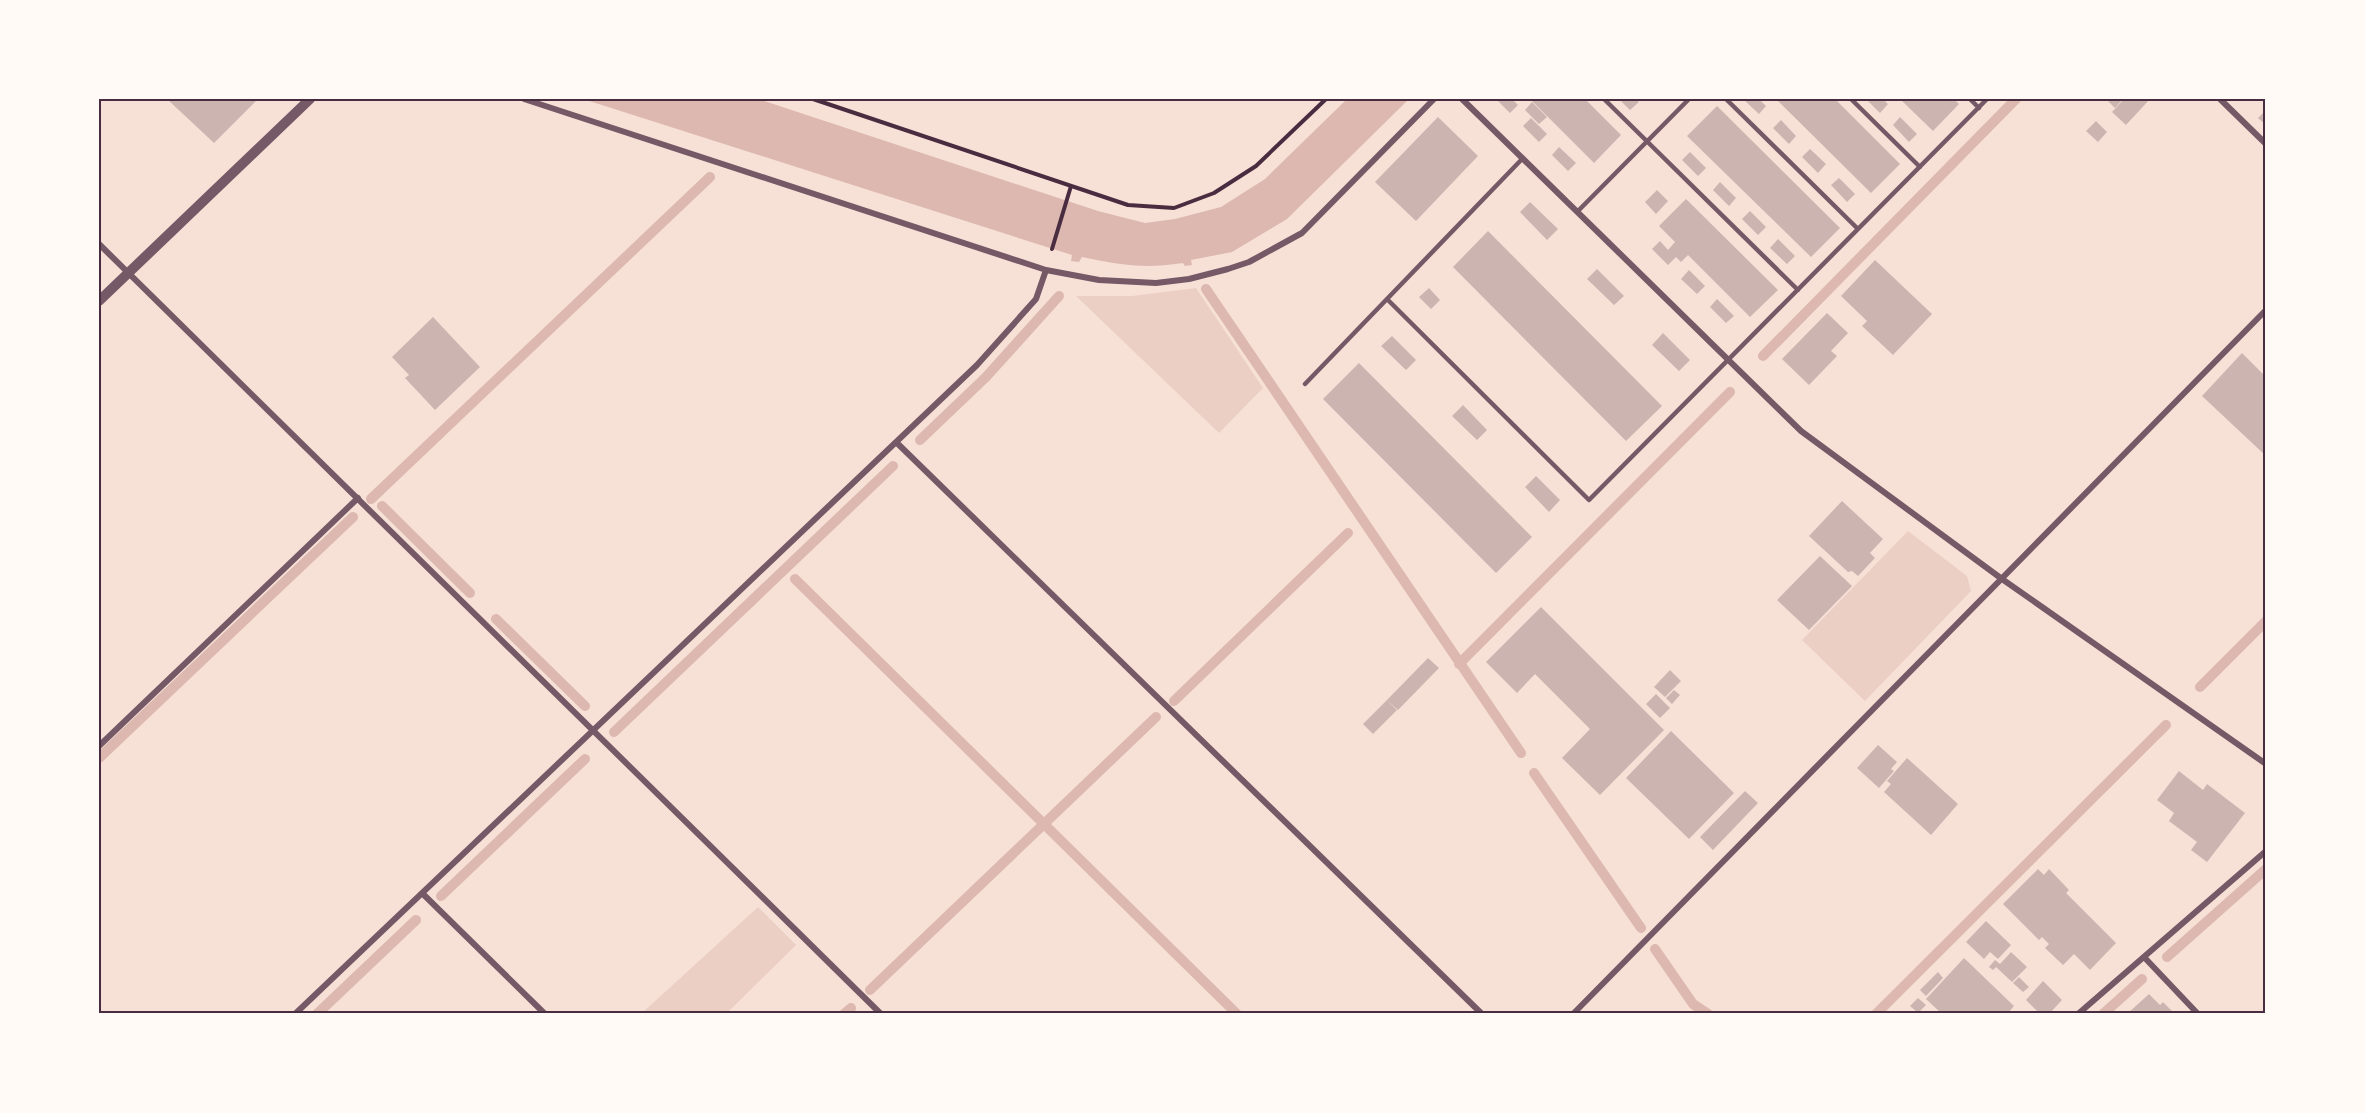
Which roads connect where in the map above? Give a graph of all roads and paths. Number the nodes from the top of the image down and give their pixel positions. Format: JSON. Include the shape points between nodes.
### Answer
{"nodes":[{"id":1,"x":310,"y":99,"type":"edge"},
{"id":2,"x":524,"y":99,"type":"edge"},
{"id":3,"x":813,"y":99,"type":"edge"},
{"id":4,"x":1326,"y":99,"type":"edge"},
{"id":5,"x":1434,"y":99,"type":"edge"},
{"id":6,"x":1462,"y":99,"type":"edge"},
{"id":7,"x":1604,"y":99,"type":"edge"},
{"id":8,"x":1689,"y":99,"type":"edge"},
{"id":9,"x":1726,"y":99,"type":"edge"},
{"id":10,"x":1851,"y":99,"type":"edge"},
{"id":11,"x":1970,"y":99,"type":"edge"},
{"id":12,"x":1987,"y":99,"type":"edge"},
{"id":13,"x":2220,"y":99,"type":"edge"},
{"id":14,"x":1979,"y":108,"type":"junction"},
{"id":15,"x":1647,"y":141,"type":"junction"},
{"id":16,"x":2266,"y":144,"type":"edge"},
{"id":17,"x":1523,"y":158,"type":"junction"},
{"id":18,"x":1920,"y":167,"type":"junction"},
{"id":19,"x":1071,"y":186,"type":"junction"},
{"id":20,"x":1577,"y":212,"type":"junction"},
{"id":21,"x":1858,"y":229,"type":"junction"},
{"id":22,"x":99,"y":244,"type":"edge"},
{"id":23,"x":1049,"y":259,"type":"dead end"},
{"id":24,"x":1046,"y":270,"type":"junction"},
{"id":25,"x":129,"y":273,"type":"junction"},
{"id":26,"x":1798,"y":290,"type":"junction"},
{"id":27,"x":1387,"y":299,"type":"junction"},
{"id":28,"x":99,"y":301,"type":"edge"},
{"id":29,"x":2266,"y":310,"type":"edge"},
{"id":30,"x":1728,"y":360,"type":"junction"},
{"id":31,"x":1305,"y":384,"type":"dead end"},
{"id":32,"x":896,"y":442,"type":"junction"},
{"id":33,"x":358,"y":498,"type":"junction"},
{"id":34,"x":2002,"y":579,"type":"junction"},
{"id":35,"x":594,"y":730,"type":"junction"},
{"id":36,"x":99,"y":746,"type":"edge"},
{"id":37,"x":2266,"y":764,"type":"edge"},
{"id":38,"x":2266,"y":850,"type":"edge"},
{"id":39,"x":422,"y":893,"type":"junction"},
{"id":40,"x":2144,"y":957,"type":"junction"},
{"id":41,"x":295,"y":1014,"type":"edge"},
{"id":42,"x":545,"y":1014,"type":"edge"},
{"id":43,"x":881,"y":1014,"type":"edge"},
{"id":44,"x":1482,"y":1014,"type":"edge"},
{"id":45,"x":1574,"y":1014,"type":"edge"},
{"id":46,"x":2078,"y":1014,"type":"edge"},
{"id":47,"x":2198,"y":1014,"type":"edge"}],
"edges":[{"from":1,"to":25,"type":"street"},
{"from":2,"to":24,"type":"street"},
{"from":3,"to":19,"type":"path"},
{"from":4,"to":19,"type":"path","via":[[1256,166],[1214,193],[1174,208],[1128,205]]},
{"from":5,"to":24,"type":"street","via":[[1302,233],[1249,262],[1189,279],[1156,283],[1099,280]]},
{"from":6,"to":17,"type":"street"},
{"from":7,"to":15,"type":"lane"},
{"from":8,"to":15,"type":"lane"},
{"from":9,"to":21,"type":"lane"},
{"from":10,"to":18,"type":"lane"},
{"from":11,"to":14,"type":"lane"},
{"from":12,"to":14,"type":"lane"},
{"from":13,"to":16,"type":"street"},
{"from":14,"to":18,"type":"lane"},
{"from":15,"to":20,"type":"lane"},
{"from":15,"to":26,"type":"lane"},
{"from":17,"to":20,"type":"street"},
{"from":17,"to":27,"type":"lane"},
{"from":18,"to":21,"type":"lane"},
{"from":19,"to":23,"type":"path"},
{"from":20,"to":30,"type":"street"},
{"from":21,"to":26,"type":"lane"},
{"from":22,"to":25,"type":"street"},
{"from":24,"to":32,"type":"street","via":[[1036,299],[977,365]]},
{"from":25,"to":28,"type":"street"},
{"from":25,"to":33,"type":"street"},
{"from":26,"to":30,"type":"lane"},
{"from":27,"to":30,"type":"lane","via":[[1589,500]]},
{"from":27,"to":31,"type":"lane"},
{"from":29,"to":34,"type":"street"},
{"from":30,"to":34,"type":"street","via":[[1801,431]]},
{"from":32,"to":35,"type":"street"},
{"from":32,"to":44,"type":"street"},
{"from":33,"to":35,"type":"street"},
{"from":33,"to":36,"type":"street"},
{"from":34,"to":37,"type":"street"},
{"from":34,"to":45,"type":"street"},
{"from":35,"to":39,"type":"street"},
{"from":35,"to":43,"type":"street"},
{"from":38,"to":40,"type":"street"},
{"from":39,"to":41,"type":"street"},
{"from":39,"to":42,"type":"street"},
{"from":40,"to":46,"type":"street"},
{"from":40,"to":47,"type":"street"}]}
